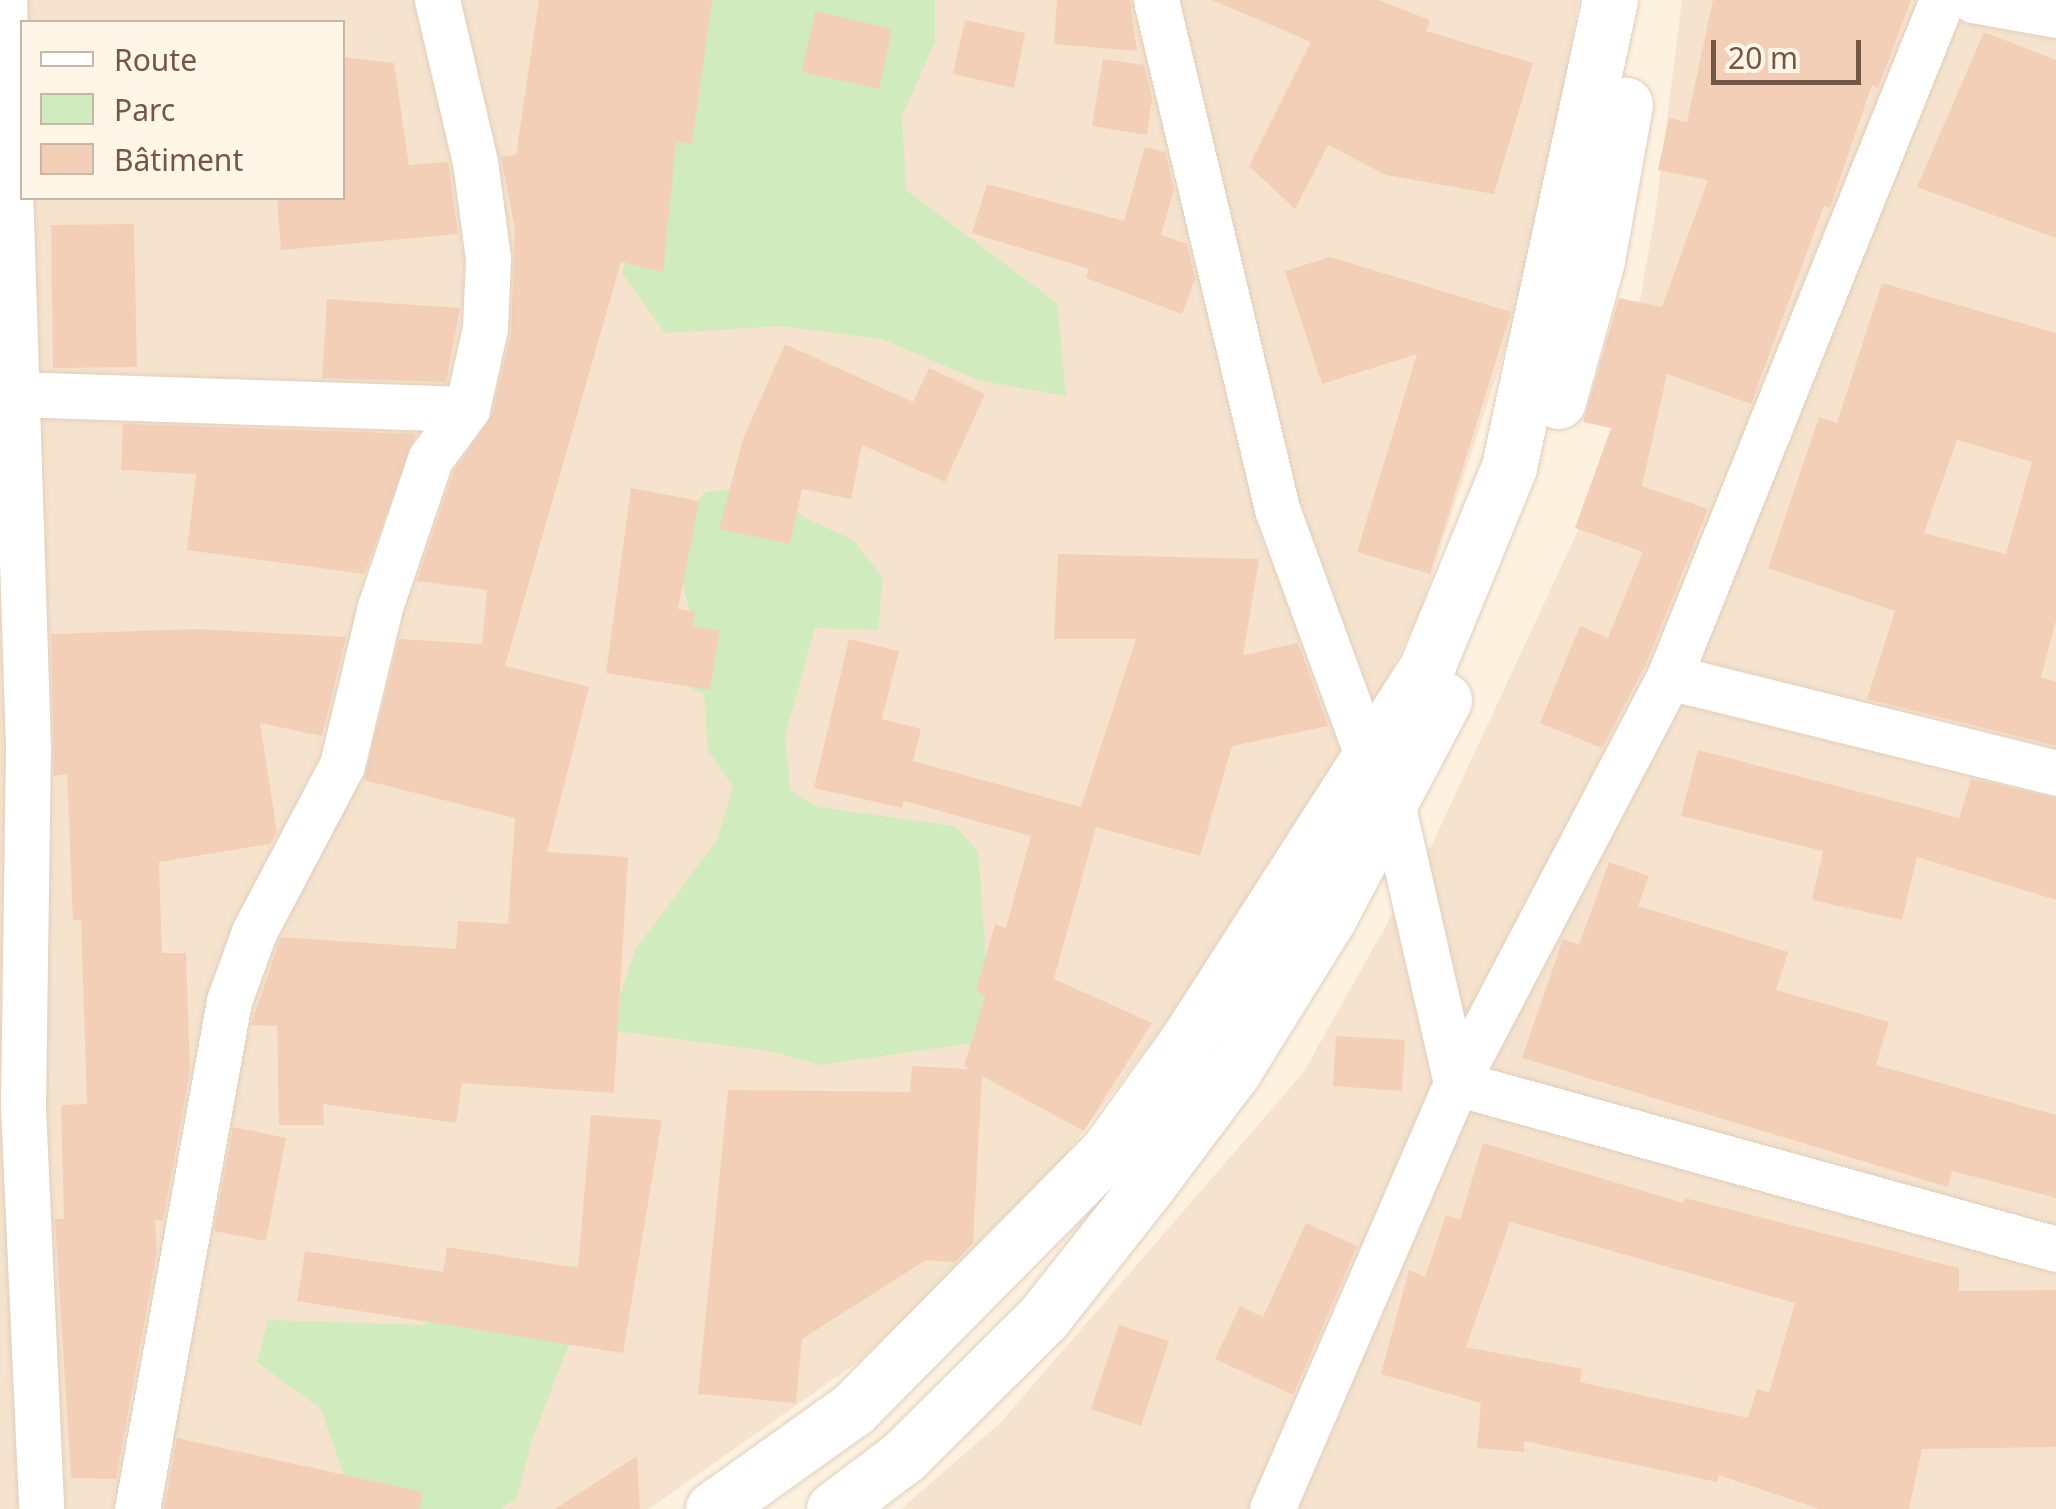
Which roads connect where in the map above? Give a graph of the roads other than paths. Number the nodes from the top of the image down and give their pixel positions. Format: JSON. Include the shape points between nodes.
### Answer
{"nodes":[{"id":1,"x":4,"y":0,"type":"edge"},
{"id":2,"x":437,"y":0,"type":"edge"},
{"id":3,"x":1156,"y":0,"type":"edge"},
{"id":4,"x":1610,"y":0,"type":"edge"},
{"id":5,"x":1641,"y":0,"type":"edge"},
{"id":6,"x":1942,"y":0,"type":"edge"},
{"id":7,"x":1973,"y":0,"type":"edge"},
{"id":8,"x":2056,"y":15,"type":"edge"},
{"id":9,"x":15,"y":394,"type":"junction"},
{"id":10,"x":466,"y":409,"type":"junction"},
{"id":11,"x":1669,"y":677,"type":"junction"},
{"id":12,"x":2056,"y":773,"type":"edge"},
{"id":13,"x":1380,"y":778,"type":"junction"},
{"id":14,"x":1456,"y":1083,"type":"junction"},
{"id":15,"x":2056,"y":1249,"type":"edge"},
{"id":16,"x":41,"y":1509,"type":"edge"},
{"id":17,"x":137,"y":1509,"type":"edge"},
{"id":18,"x":714,"y":1509,"type":"edge"},
{"id":19,"x":834,"y":1509,"type":"edge"},
{"id":20,"x":1272,"y":1509,"type":"edge"}],
"edges":[{"from":1,"to":9,"type":"street"},
{"from":2,"to":10,"type":"street","via":[[475,162],[488,258],[485,328]]},
{"from":3,"to":13,"type":"street","via":[[1277,508]]},
{"from":4,"to":13,"type":"street","via":[[1508,467]]},
{"from":5,"to":13,"type":"street","via":[[1596,260],[1537,476],[1471,644]]},
{"from":6,"to":11,"type":"street"},
{"from":7,"to":8,"type":"street"},
{"from":9,"to":10,"type":"street"},
{"from":9,"to":16,"type":"street","via":[[28,747],[23,1107]]},
{"from":10,"to":17,"type":"street","via":[[430,459],[380,608],[342,765],[254,932],[229,1001]]},
{"from":11,"to":12,"type":"street"},
{"from":11,"to":14,"type":"street"},
{"from":13,"to":14,"type":"street"},
{"from":13,"to":18,"type":"street","via":[[1108,1151],[854,1409]]},
{"from":13,"to":19,"type":"street","via":[[1234,1070],[1043,1318],[904,1456]]},
{"from":14,"to":15,"type":"street"},
{"from":14,"to":20,"type":"street"}]}
